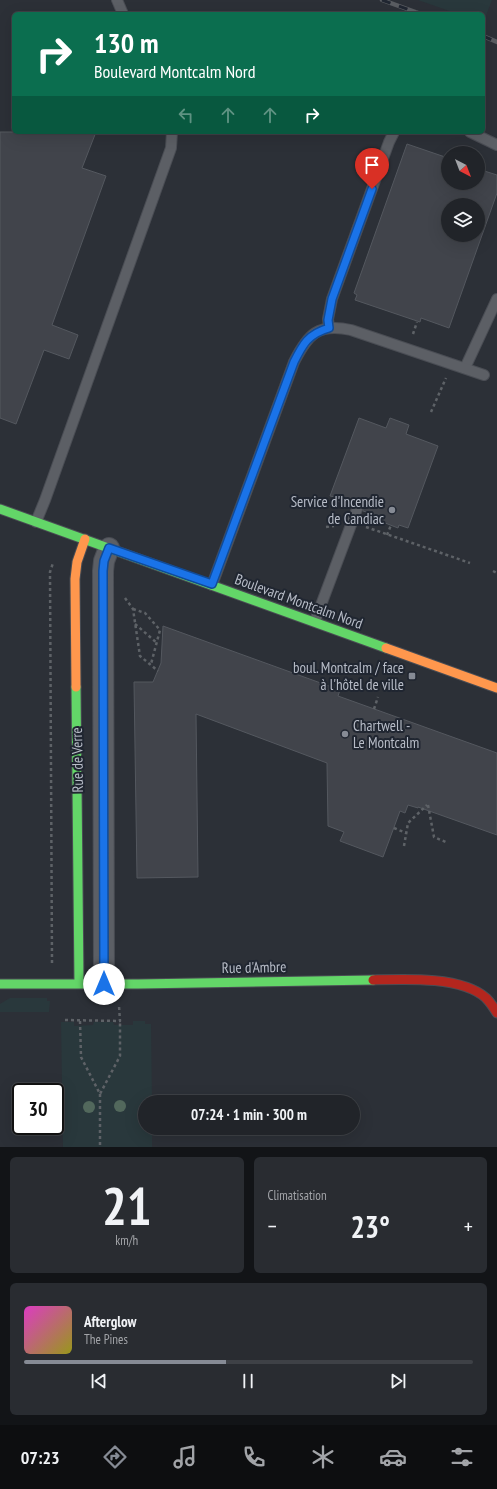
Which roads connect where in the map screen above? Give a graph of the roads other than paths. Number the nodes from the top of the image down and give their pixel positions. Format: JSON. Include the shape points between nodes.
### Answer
{"nodes":[{"id":1,"x":117,"y":0,"type":"edge"},
{"id":2,"x":122,"y":12,"type":"edge"},
{"id":3,"x":172,"y":134,"type":"edge"},
{"id":4,"x":393,"y":134,"type":"edge"},
{"id":5,"x":474,"y":134,"type":"edge"},
{"id":6,"x":497,"y":145,"type":"edge"},
{"id":7,"x":497,"y":299,"type":"edge"},
{"id":8,"x":329,"y":328,"type":"junction"},
{"id":9,"x":465,"y":368,"type":"junction"},
{"id":10,"x":484,"y":375,"type":"dead end"},
{"id":11,"x":357,"y":508,"type":"dead end"},
{"id":12,"x":0,"y":509,"type":"edge"},
{"id":13,"x":36,"y":522,"type":"junction"},
{"id":14,"x":85,"y":539,"type":"junction"},
{"id":15,"x":109,"y":548,"type":"junction"},
{"id":16,"x":212,"y":584,"type":"junction"},
{"id":17,"x":315,"y":621,"type":"junction"},
{"id":18,"x":497,"y":688,"type":"edge"},
{"id":19,"x":79,"y":983,"type":"junction"},
{"id":20,"x":0,"y":984,"type":"edge"},
{"id":21,"x":104,"y":984,"type":"junction"},
{"id":22,"x":497,"y":1013,"type":"edge"}],
"edges":[{"from":1,"to":2,"type":"lane"},
{"from":3,"to":13,"type":"lane","via":[[171,148]]},
{"from":4,"to":8,"type":"lane","via":[[334,294],[329,311]]},
{"from":5,"to":6,"type":"lane"},
{"from":7,"to":9,"type":"lane"},
{"from":8,"to":9,"type":"lane","via":[[351,330]]},
{"from":8,"to":16,"type":"lane","via":[[316,333],[306,341],[294,362]]},
{"from":9,"to":10,"type":"lane"},
{"from":11,"to":17,"type":"lane"},
{"from":12,"to":13,"type":"street","name":"Boulevard Montcalm Nord"},
{"from":13,"to":14,"type":"street","name":"Boulevard Montcalm Nord"},
{"from":14,"to":15,"type":"street","name":"Boulevard Montcalm Nord"},
{"from":14,"to":19,"type":"street","name":"Rue de Verre","via":[[77,562],[75,579]]},
{"from":15,"to":16,"type":"street","name":"Boulevard Montcalm Nord"},
{"from":15,"to":21,"type":"street","name":"Rue de Verre","via":[[103,571]]},
{"from":16,"to":17,"type":"street","name":"Boulevard Montcalm Nord"},
{"from":17,"to":18,"type":"street","name":"Boulevard Montcalm Nord"},
{"from":19,"to":20,"type":"street","name":"Rue d'Ambre"},
{"from":19,"to":21,"type":"street","name":"Rue d'Ambre"},
{"from":21,"to":22,"type":"street","name":"Rue d'Ambre","via":[[405,979],[462,985],[486,998]]}]}
